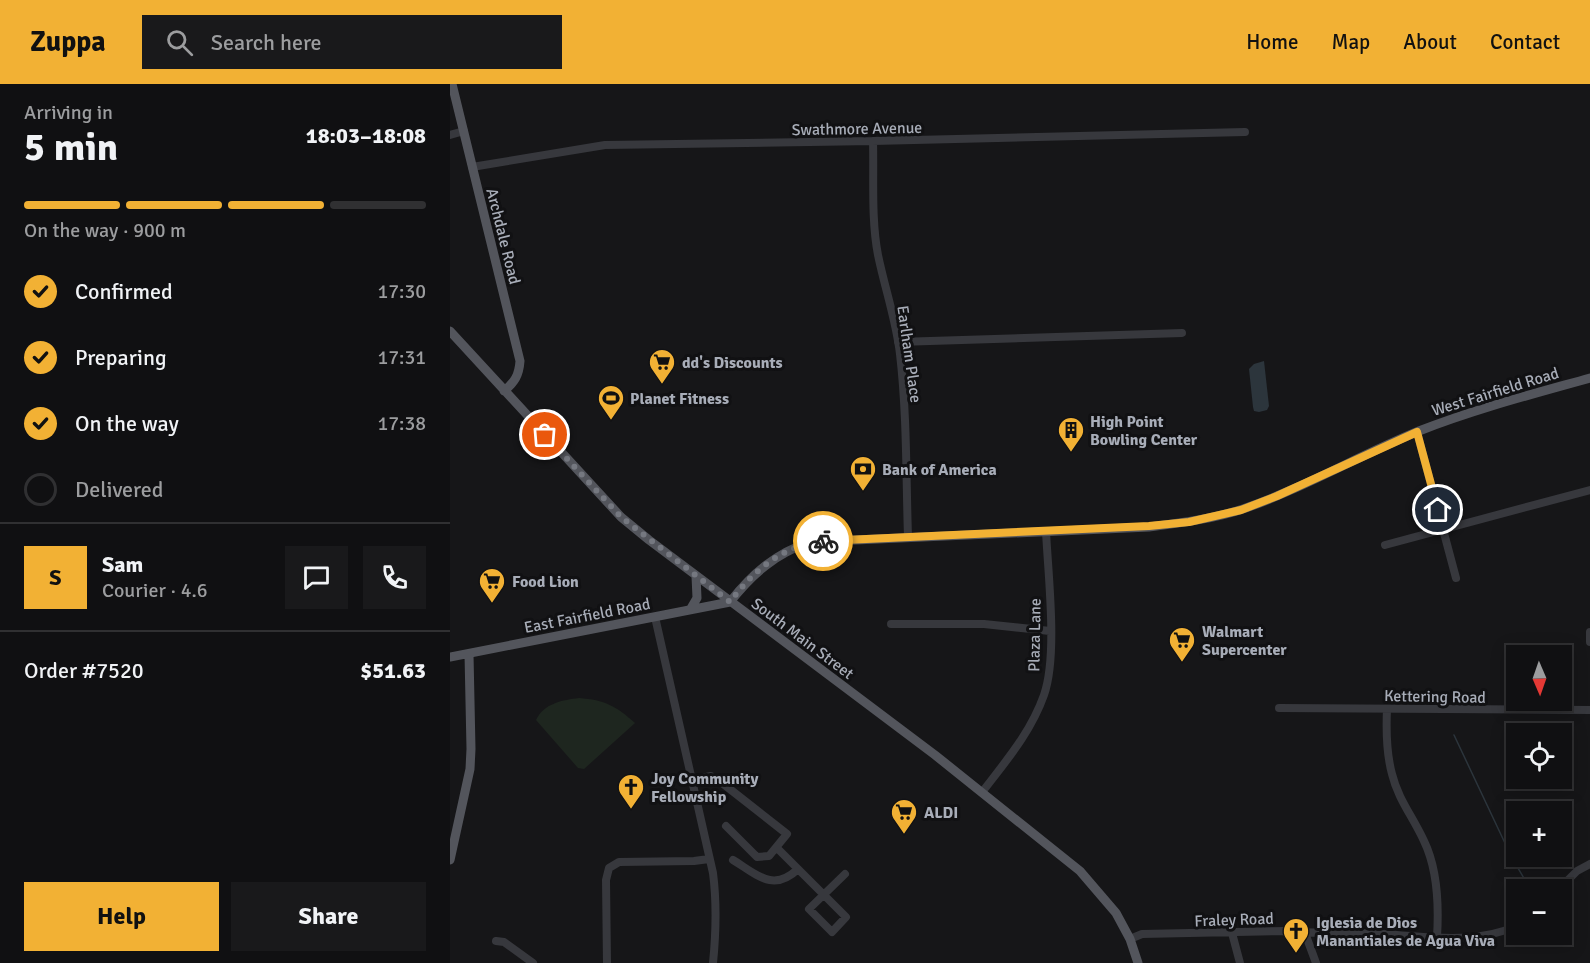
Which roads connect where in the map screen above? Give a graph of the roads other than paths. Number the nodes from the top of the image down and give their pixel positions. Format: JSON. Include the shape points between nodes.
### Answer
{"nodes":[{"id":1,"x":452,"y":84,"type":"edge"},
{"id":2,"x":464,"y":131,"type":"junction"},
{"id":3,"x":1245,"y":132,"type":"dead end"},
{"id":4,"x":450,"y":135,"type":"edge"},
{"id":5,"x":873,"y":141,"type":"junction"},
{"id":6,"x":472,"y":167,"type":"junction"},
{"id":7,"x":450,"y":331,"type":"edge"},
{"id":8,"x":1182,"y":333,"type":"dead end"},
{"id":9,"x":898,"y":342,"type":"junction"},
{"id":10,"x":1590,"y":378,"type":"edge"},
{"id":11,"x":504,"y":391,"type":"junction"},
{"id":12,"x":1417,"y":432,"type":"junction"},
{"id":13,"x":1590,"y":490,"type":"edge"},
{"id":14,"x":1443,"y":530,"type":"junction"},
{"id":15,"x":1046,"y":531,"type":"junction"},
{"id":16,"x":909,"y":537,"type":"junction"},
{"id":17,"x":1385,"y":545,"type":"dead end"},
{"id":18,"x":696,"y":576,"type":"junction"},
{"id":19,"x":1456,"y":578,"type":"dead end"},
{"id":20,"x":730,"y":602,"type":"junction"},
{"id":21,"x":690,"y":610,"type":"junction"},
{"id":22,"x":655,"y":617,"type":"junction"},
{"id":23,"x":891,"y":624,"type":"dead end"},
{"id":24,"x":1050,"y":631,"type":"junction"},
{"id":25,"x":1590,"y":632,"type":"edge"},
{"id":26,"x":1590,"y":642,"type":"edge"},
{"id":27,"x":469,"y":654,"type":"junction"},
{"id":28,"x":450,"y":657,"type":"edge"},
{"id":29,"x":1279,"y":708,"type":"dead end"},
{"id":30,"x":1387,"y":709,"type":"junction"},
{"id":31,"x":1590,"y":710,"type":"edge"},
{"id":32,"x":692,"y":780,"type":"junction"},
{"id":33,"x":983,"y":791,"type":"junction"},
{"id":34,"x":726,"y":826,"type":"dead end"},
{"id":35,"x":777,"y":848,"type":"junction"},
{"id":36,"x":709,"y":859,"type":"junction"},
{"id":37,"x":450,"y":860,"type":"edge"},
{"id":38,"x":733,"y":860,"type":"dead end"},
{"id":39,"x":1590,"y":864,"type":"edge"},
{"id":40,"x":798,"y":869,"type":"junction"},
{"id":41,"x":845,"y":874,"type":"dead end"},
{"id":42,"x":1569,"y":879,"type":"edge"},
{"id":43,"x":825,"y":895,"type":"junction"},
{"id":44,"x":1506,"y":930,"type":"edge"},
{"id":45,"x":1232,"y":933,"type":"junction"},
{"id":46,"x":1305,"y":933,"type":"junction"},
{"id":47,"x":1437,"y":937,"type":"junction"},
{"id":48,"x":1130,"y":939,"type":"junction"},
{"id":49,"x":496,"y":941,"type":"dead end"},
{"id":50,"x":533,"y":963,"type":"edge"},
{"id":51,"x":607,"y":963,"type":"edge"},
{"id":52,"x":713,"y":963,"type":"edge"},
{"id":53,"x":1138,"y":963,"type":"edge"},
{"id":54,"x":1240,"y":963,"type":"edge"},
{"id":55,"x":1316,"y":963,"type":"edge"}],
"edges":[{"from":1,"to":2,"type":"main road","name":"Archdale Road"},
{"from":2,"to":4,"type":"street"},
{"from":2,"to":6,"type":"main road","name":"Archdale Road"},
{"from":3,"to":5,"type":"street","name":"Swathmore Avenue"},
{"from":5,"to":6,"type":"street","name":"Swathmore Avenue","via":[[605,145]]},
{"from":5,"to":9,"type":"street","name":"Earlham Place","via":[[878,254]]},
{"from":6,"to":11,"type":"main road","name":"Archdale Road","via":[[520,361],[515,382]]},
{"from":7,"to":11,"type":"main road","name":"South Main Street"},
{"from":8,"to":9,"type":"street"},
{"from":9,"to":16,"type":"street","name":"Earlham Place"},
{"from":10,"to":12,"type":"main road","name":"West Fairfield Road","via":[[1493,405]]},
{"from":11,"to":18,"type":"main road","name":"South Main Street","via":[[610,507]]},
{"from":12,"to":14,"type":"street"},
{"from":12,"to":15,"type":"main road","name":"West Fairfield Road","via":[[1241,510],[1176,524]]},
{"from":13,"to":14,"type":"street"},
{"from":14,"to":17,"type":"street"},
{"from":14,"to":19,"type":"street"},
{"from":15,"to":16,"type":"main road","name":"West Fairfield Road"},
{"from":15,"to":24,"type":"street","name":"Plaza Lane"},
{"from":16,"to":20,"type":"main road","name":"West Fairfield Road","via":[[822,541],[794,547],[766,564]]},
{"from":18,"to":20,"type":"main road","name":"South Main Street"},
{"from":18,"to":21,"type":"main road","via":[[696,598]]},
{"from":20,"to":21,"type":"main road","name":"East Fairfield Road"},
{"from":20,"to":33,"type":"main road","name":"South Main Street"},
{"from":21,"to":22,"type":"main road","name":"East Fairfield Road"},
{"from":22,"to":27,"type":"main road","name":"East Fairfield Road"},
{"from":22,"to":32,"type":"street"},
{"from":23,"to":24,"type":"street","via":[[984,624]]},
{"from":24,"to":33,"type":"street","name":"Plaza Lane","via":[[1045,693],[1022,739]]},
{"from":25,"to":26,"type":"street"},
{"from":27,"to":28,"type":"main road","name":"East Fairfield Road"},
{"from":27,"to":37,"type":"main road","via":[[470,769]]},
{"from":29,"to":30,"type":"street","name":"Kettering Road"},
{"from":30,"to":31,"type":"street","name":"Kettering Road"},
{"from":30,"to":47,"type":"street","via":[[1386,744],[1391,773],[1431,861],[1437,898]]},
{"from":32,"to":35,"type":"street","via":[[711,776],[717,779],[788,834]]},
{"from":32,"to":36,"type":"street"},
{"from":33,"to":48,"type":"main road","name":"South Main Street","via":[[1080,871],[1107,900]]},
{"from":34,"to":35,"type":"street","via":[[757,858],[769,856]]},
{"from":35,"to":40,"type":"street"},
{"from":36,"to":51,"type":"street","via":[[620,862],[609,868]]},
{"from":36,"to":52,"type":"street","via":[[716,893]]},
{"from":38,"to":40,"type":"street","via":[[766,880],[785,878]]},
{"from":39,"to":42,"type":"street"},
{"from":40,"to":43,"type":"street"},
{"from":41,"to":43,"type":"street"},
{"from":43,"to":43,"type":"street","via":[[809,909],[832,932],[846,917]]},
{"from":44,"to":47,"type":"street","name":"Fraley Road","via":[[1479,936]]},
{"from":45,"to":46,"type":"street","name":"Fraley Road"},
{"from":45,"to":48,"type":"street","name":"Fraley Road","via":[[1143,934]]},
{"from":45,"to":54,"type":"street"},
{"from":46,"to":47,"type":"street","name":"Fraley Road"},
{"from":46,"to":55,"type":"street"},
{"from":48,"to":53,"type":"main road","name":"South Main Street"},
{"from":49,"to":50,"type":"street","via":[[504,942]]}]}
